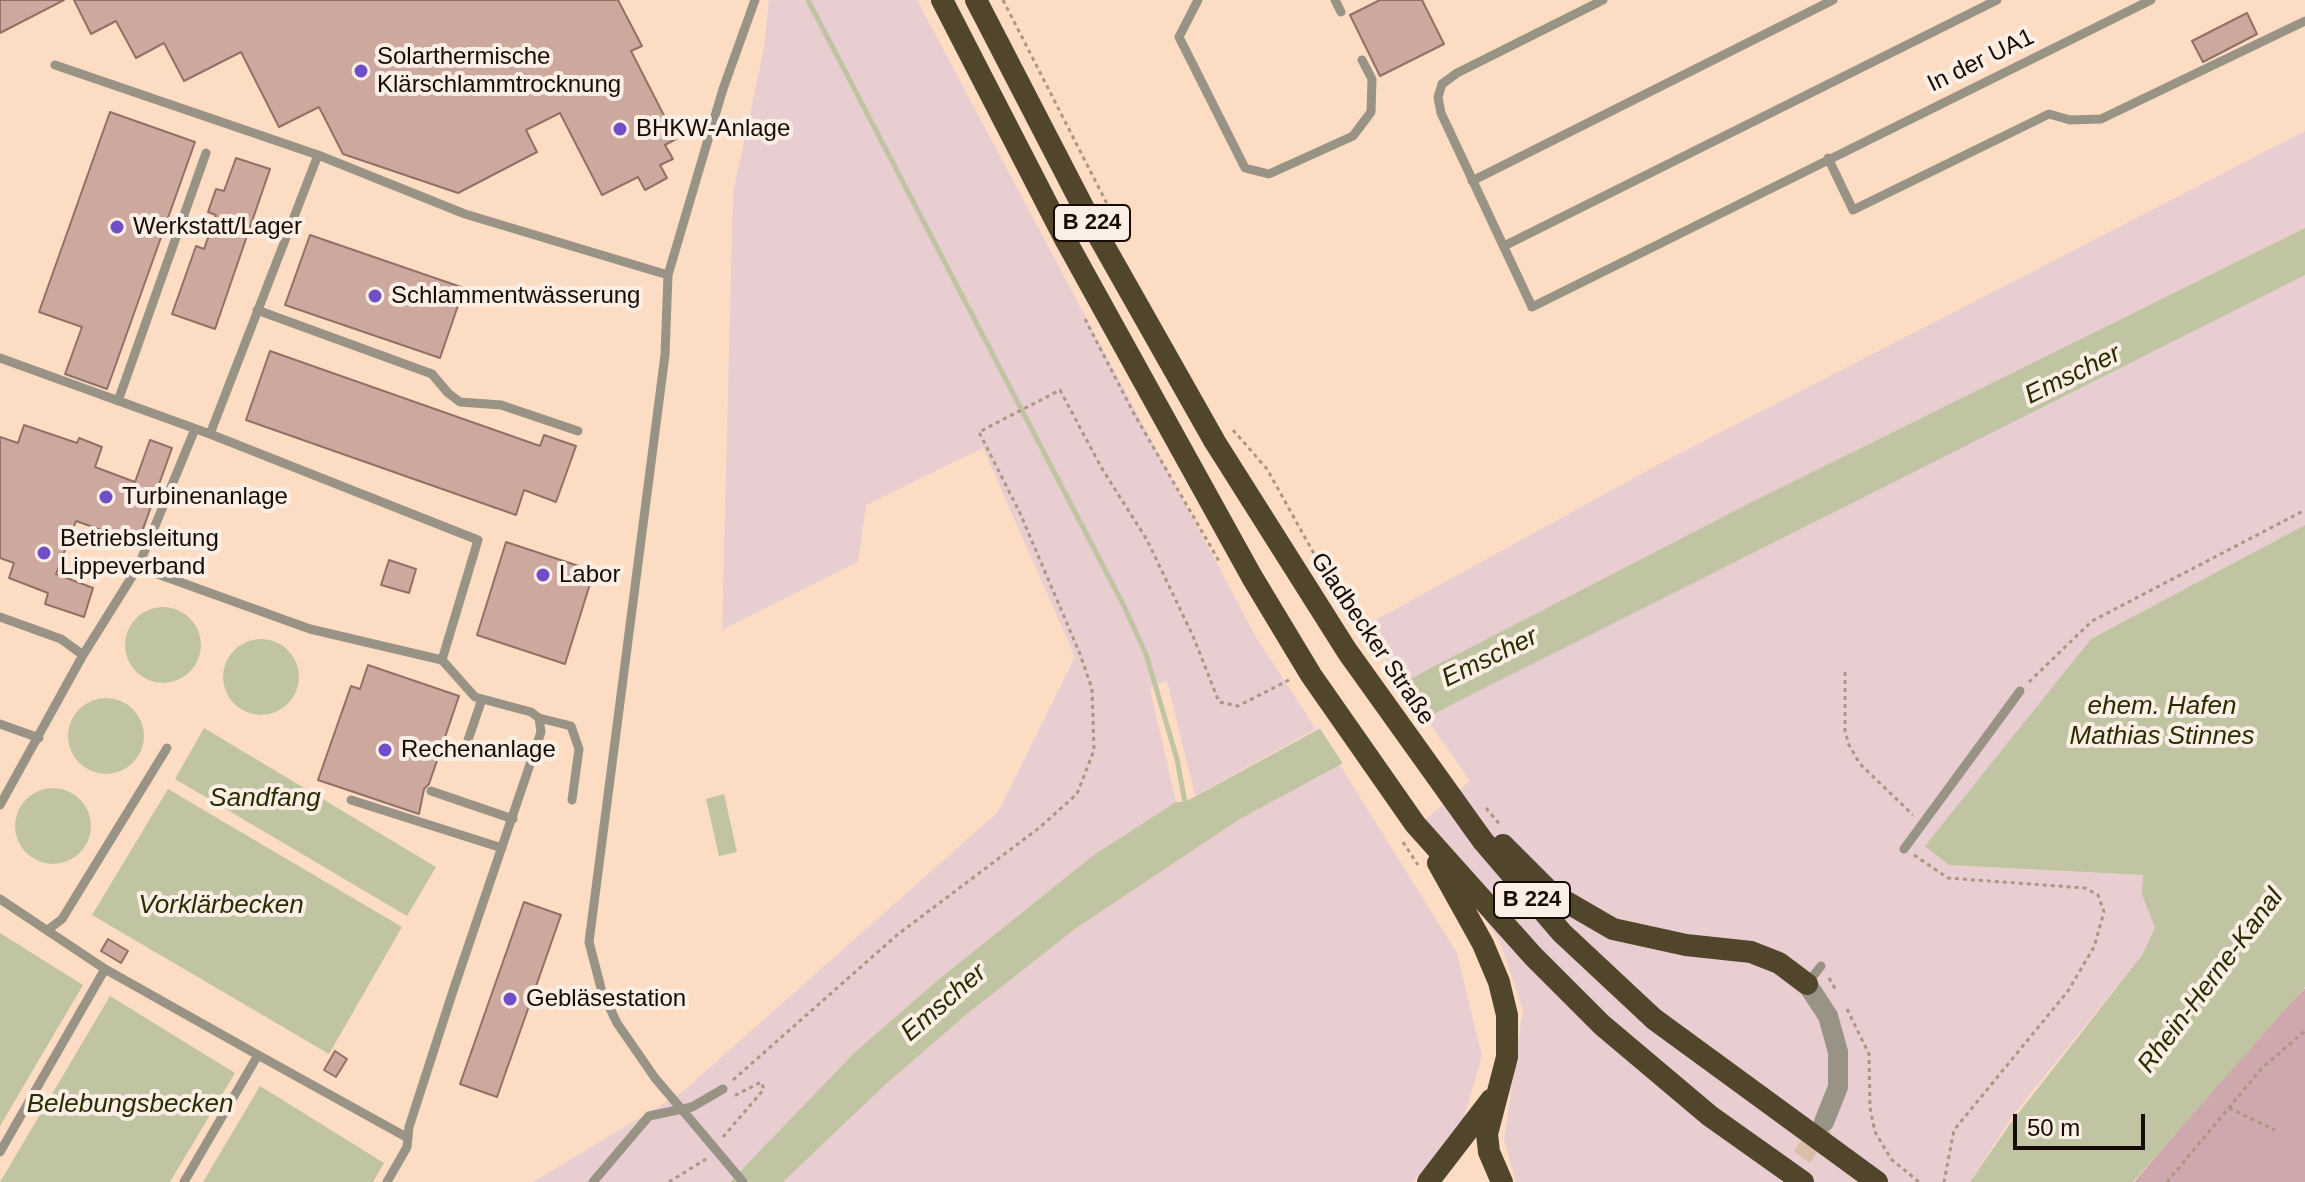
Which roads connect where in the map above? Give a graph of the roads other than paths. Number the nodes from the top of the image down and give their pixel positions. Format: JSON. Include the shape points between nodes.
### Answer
{"nodes":[{"id":1,"x":755,"y":0,"type":"edge"},
{"id":2,"x":942,"y":0,"type":"edge"},
{"id":3,"x":976,"y":0,"type":"edge"},
{"id":4,"x":1198,"y":0,"type":"edge"},
{"id":5,"x":1335,"y":0,"type":"edge"},
{"id":6,"x":1603,"y":0,"type":"edge"},
{"id":7,"x":1833,"y":0,"type":"edge"},
{"id":8,"x":1997,"y":0,"type":"edge"},
{"id":9,"x":2151,"y":0,"type":"edge"},
{"id":10,"x":1341,"y":12,"type":"dead end"},
{"id":11,"x":2305,"y":21,"type":"edge"},
{"id":12,"x":1362,"y":60,"type":"dead end"},
{"id":13,"x":55,"y":65,"type":"dead end"},
{"id":14,"x":206,"y":153,"type":"dead end"},
{"id":15,"x":318,"y":155,"type":"junction"},
{"id":16,"x":1828,"y":158,"type":"junction"},
{"id":17,"x":1472,"y":181,"type":"junction"},
{"id":18,"x":1504,"y":246,"type":"junction"},
{"id":19,"x":668,"y":275,"type":"junction"},
{"id":20,"x":257,"y":310,"type":"junction"},
{"id":21,"x":0,"y":358,"type":"edge"},
{"id":22,"x":118,"y":401,"type":"junction"},
{"id":23,"x":195,"y":429,"type":"junction"},
{"id":24,"x":578,"y":431,"type":"dead end"},
{"id":25,"x":210,"y":434,"type":"junction"},
{"id":26,"x":138,"y":567,"type":"junction"},
{"id":27,"x":0,"y":617,"type":"edge"},
{"id":28,"x":83,"y":655,"type":"junction"},
{"id":29,"x":442,"y":660,"type":"junction"},
{"id":30,"x":2020,"y":691,"type":"road end"},
{"id":31,"x":482,"y":699,"type":"junction"},
{"id":32,"x":539,"y":718,"type":"junction"},
{"id":33,"x":0,"y":724,"type":"edge"},
{"id":34,"x":39,"y":738,"type":"junction"},
{"id":35,"x":167,"y":748,"type":"dead end"},
{"id":36,"x":465,"y":749,"type":"dead end"},
{"id":37,"x":1423,"y":761,"type":"junction"},
{"id":38,"x":431,"y":791,"type":"dead end"},
{"id":39,"x":351,"y":800,"type":"dead end"},
{"id":40,"x":572,"y":800,"type":"dead end"},
{"id":41,"x":0,"y":805,"type":"edge"},
{"id":42,"x":513,"y":819,"type":"junction"},
{"id":43,"x":1407,"y":830,"type":"junction"},
{"id":44,"x":502,"y":848,"type":"junction"},
{"id":45,"x":1904,"y":849,"type":"road end"},
{"id":46,"x":0,"y":899,"type":"edge"},
{"id":47,"x":49,"y":929,"type":"junction"},
{"id":48,"x":1821,"y":966,"type":"dead end"},
{"id":49,"x":105,"y":969,"type":"junction"},
{"id":50,"x":1807,"y":984,"type":"junction"},
{"id":51,"x":258,"y":1055,"type":"junction"},
{"id":52,"x":723,"y":1089,"type":"road end"},
{"id":53,"x":1497,"y":1093,"type":"junction"},
{"id":54,"x":681,"y":1109,"type":"junction"},
{"id":55,"x":1824,"y":1122,"type":"tunnel mouth"},
{"id":56,"x":408,"y":1138,"type":"junction"},
{"id":57,"x":0,"y":1152,"type":"edge"},
{"id":58,"x":184,"y":1182,"type":"edge"},
{"id":59,"x":387,"y":1182,"type":"edge"},
{"id":60,"x":593,"y":1182,"type":"edge"},
{"id":61,"x":743,"y":1182,"type":"edge"},
{"id":62,"x":1428,"y":1182,"type":"edge"},
{"id":63,"x":1502,"y":1182,"type":"edge"},
{"id":64,"x":1803,"y":1182,"type":"edge"},
{"id":65,"x":1877,"y":1182,"type":"edge"}],
"edges":[{"from":1,"to":19,"type":"lane"},
{"from":2,"to":43,"type":"highway","number":"B 224","via":[[1300,677],[1383,778]]},
{"from":3,"to":37,"type":"highway","name":"Gladbecker Straße","number":"B 224","via":[[1155,340],[1347,651]]},
{"from":4,"to":12,"type":"lane","via":[[1179,37],[1245,168],[1269,174],[1353,136],[1371,112],[1372,79]]},
{"from":5,"to":10,"type":"lane"},
{"from":6,"to":17,"type":"lane","via":[[1442,84],[1441,113]]},
{"from":7,"to":17,"type":"lane"},
{"from":8,"to":18,"type":"lane"},
{"from":9,"to":16,"type":"lane","name":"In der UA1"},
{"from":11,"to":16,"type":"lane","via":[[2101,119],[2049,114],[1853,210]]},
{"from":13,"to":15,"type":"lane"},
{"from":14,"to":22,"type":"lane"},
{"from":15,"to":19,"type":"lane","via":[[465,214]]},
{"from":15,"to":20,"type":"lane"},
{"from":16,"to":18,"type":"lane","name":"In der UA1","via":[[1532,307]]},
{"from":17,"to":18,"type":"lane"},
{"from":19,"to":54,"type":"lane","via":[[665,355],[589,942],[602,992],[617,1023]]},
{"from":20,"to":24,"type":"lane","via":[[432,374],[460,402],[501,405]]},
{"from":20,"to":25,"type":"lane"},
{"from":21,"to":22,"type":"lane"},
{"from":22,"to":23,"type":"lane"},
{"from":23,"to":25,"type":"lane"},
{"from":23,"to":26,"type":"lane"},
{"from":25,"to":29,"type":"lane","via":[[478,540]]},
{"from":26,"to":28,"type":"lane"},
{"from":26,"to":29,"type":"lane","via":[[310,629]]},
{"from":27,"to":28,"type":"lane","via":[[61,639]]},
{"from":28,"to":34,"type":"lane"},
{"from":29,"to":31,"type":"lane"},
{"from":30,"to":45,"type":"lane"},
{"from":31,"to":32,"type":"lane"},
{"from":31,"to":36,"type":"lane"},
{"from":32,"to":40,"type":"lane","via":[[571,726],[579,749]]},
{"from":32,"to":42,"type":"lane","via":[[541,732]]},
{"from":33,"to":34,"type":"lane"},
{"from":34,"to":41,"type":"lane"},
{"from":35,"to":47,"type":"lane","via":[[62,919]]},
{"from":37,"to":50,"type":"highway","via":[[1519,863],[1583,915],[1645,938],[1751,952],[1779,963]]},
{"from":37,"to":65,"type":"highway","name":"Gladbecker Straße","number":"B 224","via":[[1513,879],[1631,999]]},
{"from":38,"to":42,"type":"lane"},
{"from":39,"to":44,"type":"lane"},
{"from":42,"to":44,"type":"lane"},
{"from":43,"to":53,"type":"highway","via":[[1478,934],[1499,982],[1509,1039]]},
{"from":43,"to":64,"type":"highway","number":"B 224","via":[[1602,1025],[1710,1116]]},
{"from":44,"to":56,"type":"lane"},
{"from":46,"to":47,"type":"lane"},
{"from":47,"to":49,"type":"lane"},
{"from":48,"to":50,"type":"lane"},
{"from":49,"to":51,"type":"lane"},
{"from":49,"to":57,"type":"lane"},
{"from":50,"to":55,"type":"street","via":[[1828,1016],[1838,1052],[1838,1087]]},
{"from":51,"to":56,"type":"lane"},
{"from":51,"to":58,"type":"lane"},
{"from":52,"to":54,"type":"lane"},
{"from":53,"to":62,"type":"highway"},
{"from":53,"to":63,"type":"highway","via":[[1487,1134]]},
{"from":54,"to":60,"type":"lane","via":[[649,1116]]},
{"from":54,"to":61,"type":"lane","bridge":true},
{"from":56,"to":59,"type":"lane"}]}
